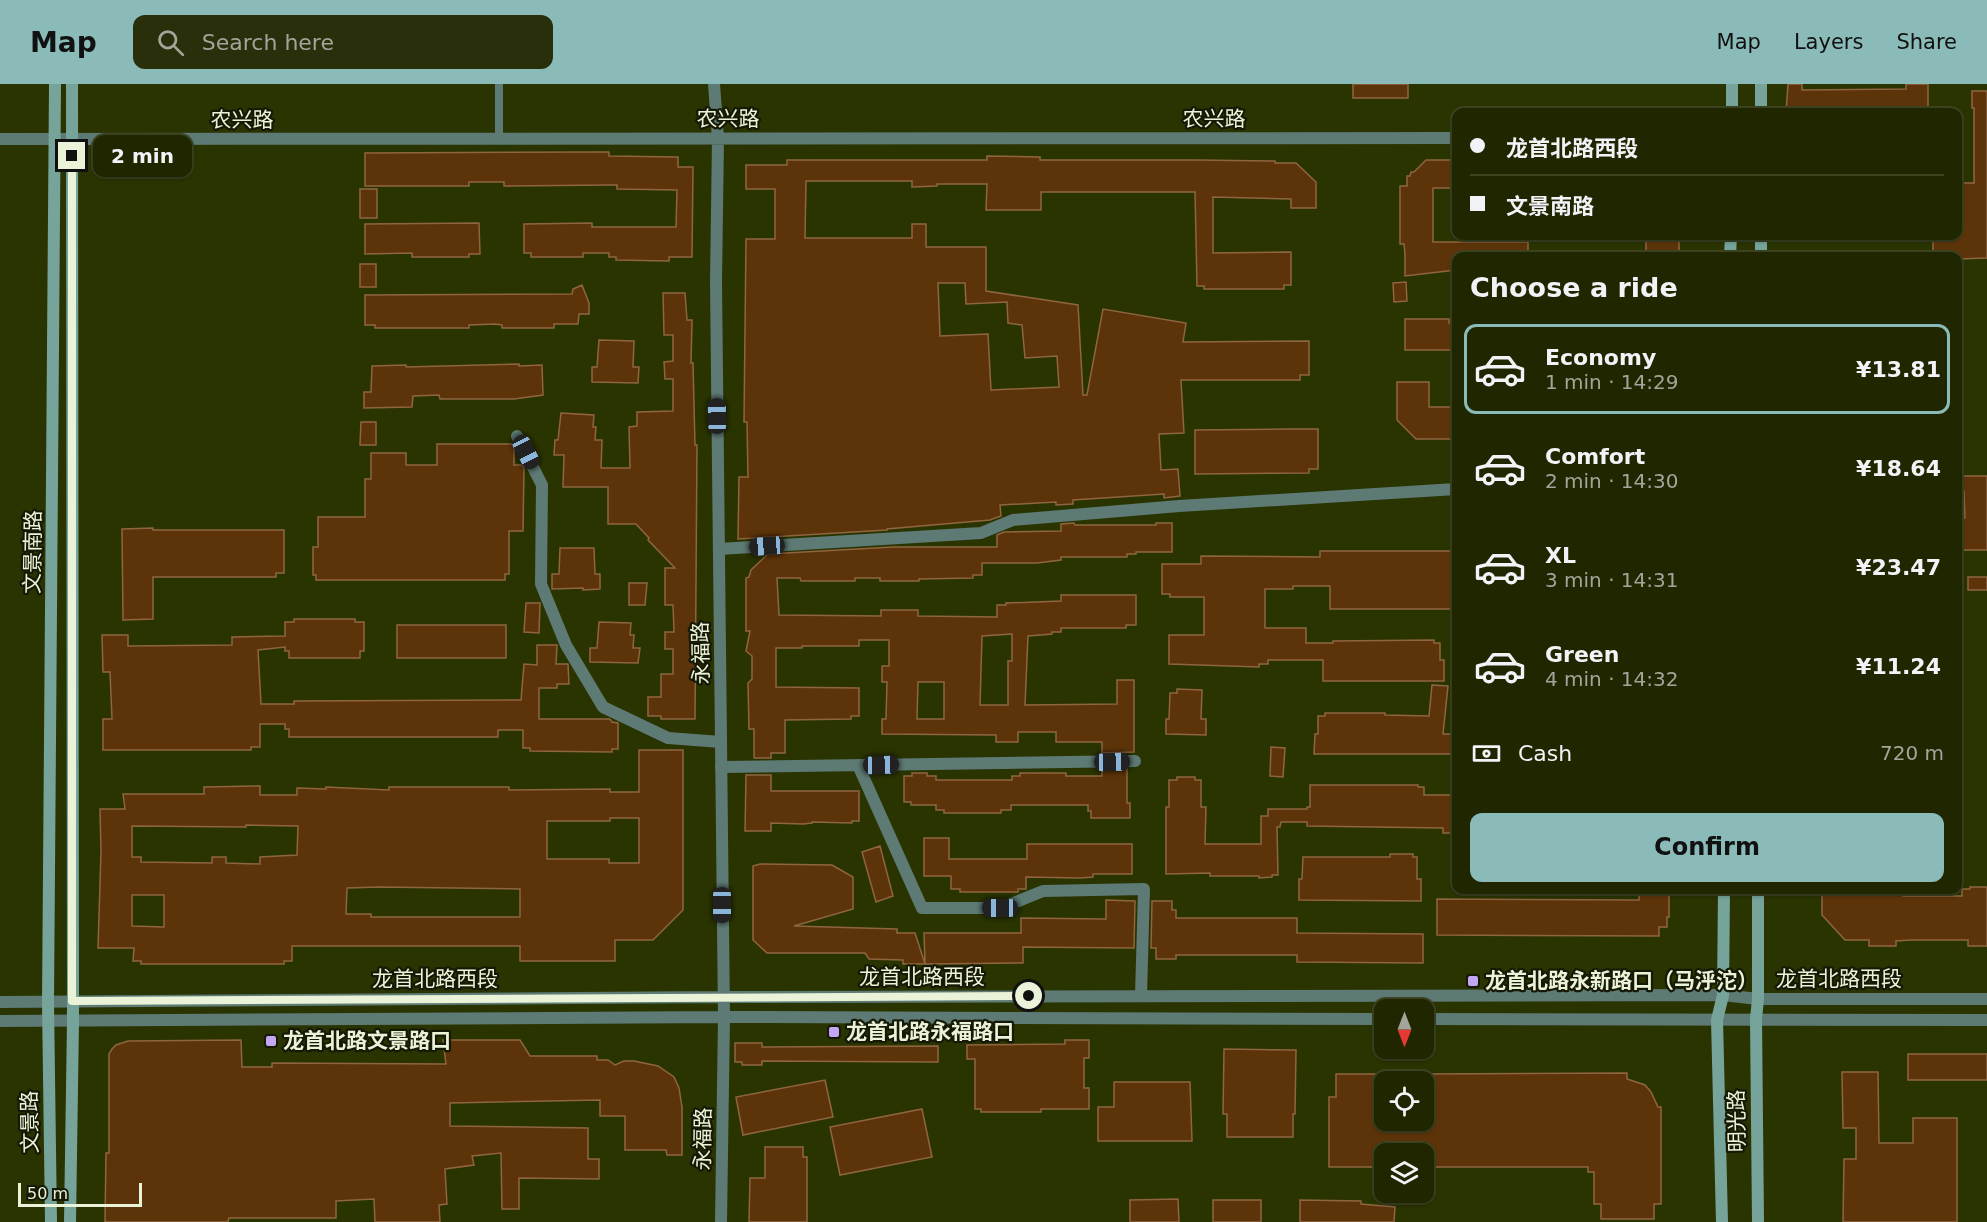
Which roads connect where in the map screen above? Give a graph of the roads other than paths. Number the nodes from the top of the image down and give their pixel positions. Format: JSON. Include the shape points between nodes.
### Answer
{"nodes":[{"id":1,"x":56,"y":84,"type":"edge"},
{"id":2,"x":72,"y":84,"type":"edge"},
{"id":3,"x":499,"y":84,"type":"edge"},
{"id":4,"x":714,"y":84,"type":"edge"},
{"id":5,"x":1732,"y":84,"type":"edge"},
{"id":6,"x":1761,"y":84,"type":"edge"},
{"id":7,"x":1732,"y":108,"type":"edge"},
{"id":8,"x":1761,"y":108,"type":"edge"},
{"id":9,"x":1452,"y":138,"type":"edge"},
{"id":10,"x":0,"y":139,"type":"edge"},
{"id":11,"x":718,"y":139,"type":"junction"},
{"id":12,"x":56,"y":140,"type":"junction"},
{"id":13,"x":72,"y":140,"type":"junction"},
{"id":14,"x":500,"y":140,"type":"junction"},
{"id":15,"x":517,"y":436,"type":"dead end"},
{"id":16,"x":1452,"y":489,"type":"edge"},
{"id":17,"x":719,"y":549,"type":"junction"},
{"id":18,"x":721,"y":742,"type":"junction"},
{"id":19,"x":1135,"y":761,"type":"dead end"},
{"id":20,"x":858,"y":765,"type":"junction"},
{"id":21,"x":721,"y":767,"type":"junction"},
{"id":22,"x":1724,"y":894,"type":"edge"},
{"id":23,"x":1758,"y":894,"type":"edge"},
{"id":24,"x":1723,"y":995,"type":"junction"},
{"id":25,"x":1141,"y":996,"type":"junction"},
{"id":26,"x":722,"y":997,"type":"junction"},
{"id":27,"x":1758,"y":999,"type":"junction"},
{"id":28,"x":1987,"y":999,"type":"edge"},
{"id":29,"x":72,"y":1001,"type":"junction"},
{"id":30,"x":0,"y":1002,"type":"edge"},
{"id":31,"x":48,"y":1002,"type":"junction"},
{"id":32,"x":724,"y":1017,"type":"junction"},
{"id":33,"x":1374,"y":1019,"type":"edge"},
{"id":34,"x":1434,"y":1019,"type":"edge"},
{"id":35,"x":1756,"y":1019,"type":"junction"},
{"id":36,"x":1717,"y":1020,"type":"junction"},
{"id":37,"x":1987,"y":1020,"type":"edge"},
{"id":38,"x":0,"y":1021,"type":"edge"},
{"id":39,"x":48,"y":1021,"type":"junction"},
{"id":40,"x":73,"y":1021,"type":"junction"},
{"id":41,"x":51,"y":1222,"type":"edge"},
{"id":42,"x":70,"y":1222,"type":"edge"},
{"id":43,"x":722,"y":1222,"type":"edge"},
{"id":44,"x":1722,"y":1222,"type":"edge"},
{"id":45,"x":1758,"y":1222,"type":"edge"}],
"edges":[{"from":1,"to":12,"type":"main road","name":"文景南路"},
{"from":2,"to":13,"type":"main road","name":"文景南路"},
{"from":3,"to":14,"type":"lane"},
{"from":4,"to":11,"type":"street","name":"永福路"},
{"from":5,"to":7,"type":"main road"},
{"from":6,"to":8,"type":"main road"},
{"from":9,"to":11,"type":"street","name":"农兴路"},
{"from":10,"to":12,"type":"street","name":"农兴路"},
{"from":11,"to":14,"type":"street","name":"农兴路"},
{"from":11,"to":17,"type":"street","name":"永福路"},
{"from":12,"to":13,"type":"street","name":"农兴路"},
{"from":12,"to":31,"type":"main road","name":"文景南路"},
{"from":13,"to":14,"type":"street","name":"农兴路"},
{"from":13,"to":29,"type":"main road","name":"文景南路"},
{"from":15,"to":18,"type":"street","via":[[543,485],[541,584],[566,645],[603,707],[668,738]]},
{"from":16,"to":17,"type":"street","via":[[1179,506],[1013,520],[981,532]]},
{"from":17,"to":18,"type":"street","name":"永福路"},
{"from":18,"to":21,"type":"street","name":"永福路"},
{"from":19,"to":20,"type":"street"},
{"from":20,"to":21,"type":"street"},
{"from":20,"to":25,"type":"street","via":[[922,908],[1000,908],[1043,891],[1144,889]]},
{"from":21,"to":26,"type":"street","name":"永福路"},
{"from":22,"to":24,"type":"main road","name":"明光路"},
{"from":23,"to":27,"type":"main road","name":"明光路"},
{"from":24,"to":25,"type":"street","name":"龙首北路西段"},
{"from":24,"to":27,"type":"street","name":"龙首北路西段"},
{"from":24,"to":36,"type":"main road","name":"明光路"},
{"from":25,"to":26,"type":"street","name":"龙首北路西段"},
{"from":26,"to":29,"type":"street","name":"龙首北路西段"},
{"from":26,"to":32,"type":"street","name":"永福路"},
{"from":27,"to":28,"type":"street","name":"龙首北路西段"},
{"from":27,"to":35,"type":"main road","name":"明光路"},
{"from":29,"to":31,"type":"street","name":"龙首北路西段"},
{"from":29,"to":40,"type":"main road","name":"文景南路"},
{"from":30,"to":31,"type":"street","name":"龙首北路西段"},
{"from":31,"to":39,"type":"main road","name":"文景南路"},
{"from":32,"to":33,"type":"street","name":"龙首北路西段"},
{"from":32,"to":40,"type":"street","name":"龙首北路西段"},
{"from":32,"to":43,"type":"street","name":"永福路"},
{"from":34,"to":36,"type":"street","name":"龙首北路西段"},
{"from":35,"to":36,"type":"street","name":"龙首北路西段"},
{"from":35,"to":37,"type":"street","name":"龙首北路西段"},
{"from":35,"to":45,"type":"main road","name":"明光路"},
{"from":36,"to":44,"type":"main road","name":"明光路"},
{"from":38,"to":39,"type":"street","name":"龙首北路西段"},
{"from":39,"to":40,"type":"street","name":"龙首北路西段"},
{"from":39,"to":41,"type":"main road","name":"文景路"},
{"from":40,"to":42,"type":"main road","name":"文景路"}]}
